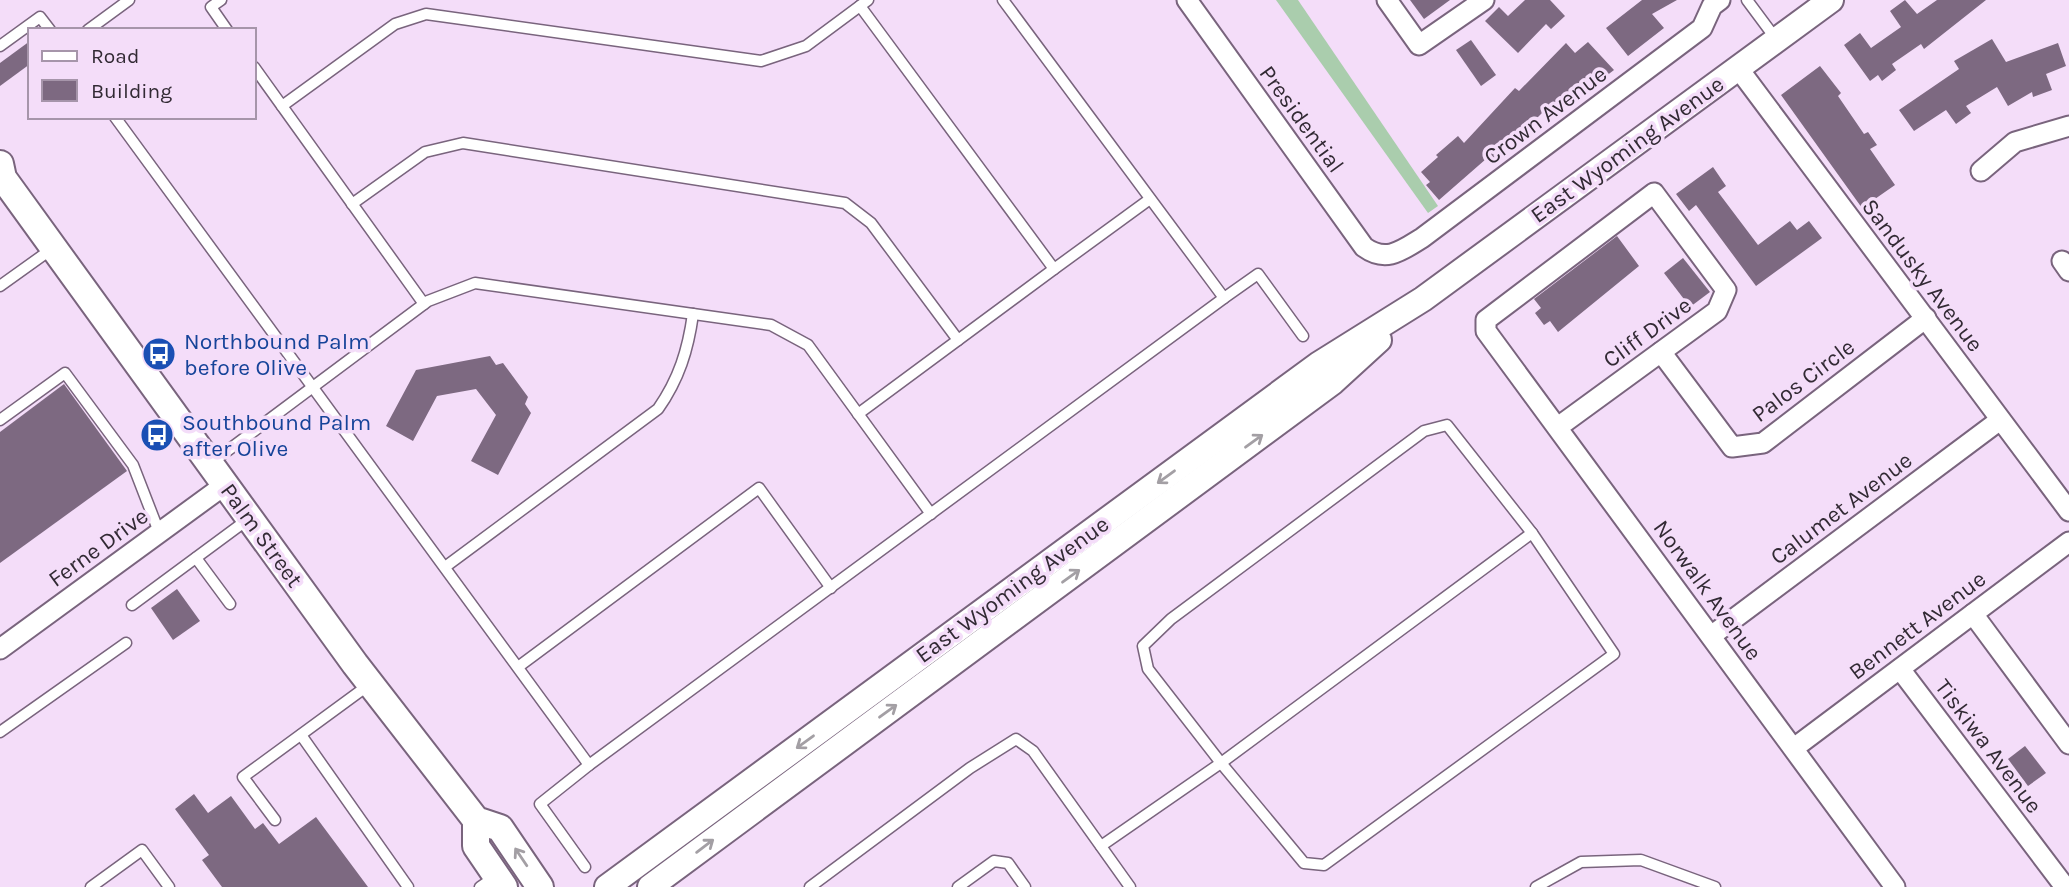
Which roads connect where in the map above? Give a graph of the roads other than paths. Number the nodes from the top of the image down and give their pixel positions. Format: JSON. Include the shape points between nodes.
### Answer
{"nodes":[{"id":1,"x":129,"y":0,"type":"edge"},
{"id":2,"x":221,"y":0,"type":"edge"},
{"id":3,"x":1003,"y":0,"type":"edge"},
{"id":4,"x":1187,"y":0,"type":"edge"},
{"id":5,"x":1387,"y":0,"type":"edge"},
{"id":6,"x":1484,"y":0,"type":"edge"},
{"id":7,"x":1720,"y":0,"type":"edge"},
{"id":8,"x":1747,"y":0,"type":"edge"},
{"id":9,"x":1831,"y":0,"type":"edge"},
{"id":10,"x":864,"y":3,"type":"edge"},
{"id":11,"x":48,"y":28,"type":"edge"},
{"id":12,"x":91,"y":28,"type":"edge"},
{"id":13,"x":226,"y":28,"type":"edge"},
{"id":14,"x":1777,"y":39,"type":"junction"},
{"id":15,"x":0,"y":46,"type":"edge"},
{"id":16,"x":1738,"y":68,"type":"junction"},
{"id":17,"x":256,"y":70,"type":"edge"},
{"id":18,"x":282,"y":106,"type":"junction"},
{"id":19,"x":116,"y":119,"type":"edge"},
{"id":20,"x":2069,"y":125,"type":"edge"},
{"id":21,"x":1981,"y":171,"type":"dead end"},
{"id":22,"x":1,"y":173,"type":"edge"},
{"id":23,"x":1654,"y":193,"type":"joint"},
{"id":24,"x":1150,"y":199,"type":"junction"},
{"id":25,"x":352,"y":204,"type":"junction"},
{"id":26,"x":53,"y":248,"type":"junction"},
{"id":27,"x":1386,"y":257,"type":"joint"},
{"id":28,"x":1054,"y":269,"type":"junction"},
{"id":29,"x":0,"y":286,"type":"edge"},
{"id":30,"x":1224,"y":298,"type":"junction"},
{"id":31,"x":1423,"y":299,"type":"junction"},
{"id":32,"x":424,"y":304,"type":"junction"},
{"id":33,"x":693,"y":314,"type":"junction"},
{"id":34,"x":1926,"y":318,"type":"junction"},
{"id":35,"x":1303,"y":336,"type":"dead end"},
{"id":36,"x":958,"y":340,"type":"junction"},
{"id":37,"x":1661,"y":352,"type":"junction"},
{"id":38,"x":315,"y":387,"type":"junction"},
{"id":39,"x":859,"y":414,"type":"junction"},
{"id":40,"x":0,"y":420,"type":"edge"},
{"id":41,"x":2000,"y":420,"type":"junction"},
{"id":42,"x":1558,"y":427,"type":"junction"},
{"id":43,"x":218,"y":474,"type":"junction"},
{"id":44,"x":2069,"y":512,"type":"edge"},
{"id":45,"x":931,"y":514,"type":"junction"},
{"id":46,"x":250,"y":518,"type":"junction"},
{"id":47,"x":159,"y":532,"type":"junction"},
{"id":48,"x":1532,"y":533,"type":"junction"},
{"id":49,"x":2069,"y":542,"type":"edge"},
{"id":50,"x":196,"y":558,"type":"junction"},
{"id":51,"x":445,"y":567,"type":"junction"},
{"id":52,"x":831,"y":587,"type":"junction"},
{"id":53,"x":230,"y":604,"type":"dead end"},
{"id":54,"x":132,"y":605,"type":"dead end"},
{"id":55,"x":1973,"y":614,"type":"junction"},
{"id":56,"x":1711,"y":636,"type":"junction"},
{"id":57,"x":127,"y":643,"type":"dead end"},
{"id":58,"x":0,"y":649,"type":"edge"},
{"id":59,"x":518,"y":667,"type":"junction"},
{"id":60,"x":1900,"y":669,"type":"junction"},
{"id":61,"x":370,"y":684,"type":"junction"},
{"id":62,"x":0,"y":732,"type":"edge"},
{"id":63,"x":300,"y":735,"type":"junction"},
{"id":64,"x":2069,"y":744,"type":"edge"},
{"id":65,"x":1794,"y":748,"type":"junction"},
{"id":66,"x":1221,"y":763,"type":"junction"},
{"id":67,"x":589,"y":765,"type":"junction"},
{"id":68,"x":275,"y":820,"type":"dead end"},
{"id":69,"x":476,"y":820,"type":"junction"},
{"id":70,"x":1101,"y":846,"type":"junction"},
{"id":71,"x":585,"y":867,"type":"dead end"},
{"id":72,"x":494,"y":883,"type":"edge"},
{"id":73,"x":91,"y":887,"type":"edge"},
{"id":74,"x":169,"y":887,"type":"edge"},
{"id":75,"x":408,"y":887,"type":"edge"},
{"id":76,"x":540,"y":887,"type":"edge"},
{"id":77,"x":607,"y":887,"type":"edge"},
{"id":78,"x":650,"y":887,"type":"edge"},
{"id":79,"x":810,"y":887,"type":"edge"},
{"id":80,"x":958,"y":887,"type":"edge"},
{"id":81,"x":1025,"y":887,"type":"edge"},
{"id":82,"x":1130,"y":887,"type":"edge"},
{"id":83,"x":1536,"y":887,"type":"edge"},
{"id":84,"x":1714,"y":887,"type":"edge"},
{"id":85,"x":1895,"y":887,"type":"edge"},
{"id":86,"x":2065,"y":887,"type":"edge"}],
"edges":[{"from":1,"to":12,"type":"lane"},
{"from":2,"to":13,"type":"lane","via":[[211,7]]},
{"from":3,"to":24,"type":"lane"},
{"from":4,"to":27,"type":"street","name":"Presidential","via":[[1364,247]]},
{"from":5,"to":6,"type":"street","via":[[1419,46]]},
{"from":7,"to":27,"type":"street","name":"Crown Avenue","via":[[1702,28],[1422,238]]},
{"from":8,"to":14,"type":"lane"},
{"from":9,"to":14,"type":"street","name":"East Wyoming Avenue"},
{"from":10,"to":18,"type":"lane","via":[[806,46],[761,61],[426,14],[395,24]]},
{"from":10,"to":28,"type":"lane"},
{"from":11,"to":15,"type":"lane","via":[[40,17]]},
{"from":14,"to":16,"type":"street","name":"East Wyoming Avenue"},
{"from":16,"to":31,"type":"street","name":"East Wyoming Avenue"},
{"from":16,"to":34,"type":"street","name":"Sandusky Avenue"},
{"from":17,"to":18,"type":"lane"},
{"from":18,"to":25,"type":"lane"},
{"from":19,"to":38,"type":"lane"},
{"from":20,"to":21,"type":"street","via":[[2015,142]]},
{"from":22,"to":26,"type":"main road","name":"Palm Street"},
{"from":23,"to":37,"type":"street","name":"Cliff Drive","via":[[1726,290],[1717,311]]},
{"from":23,"to":42,"type":"street","name":"Norwalk Avenue","via":[[1486,320],[1486,331]]},
{"from":24,"to":28,"type":"lane"},
{"from":24,"to":30,"type":"lane"},
{"from":25,"to":32,"type":"lane"},
{"from":25,"to":36,"type":"lane","via":[[425,152],[463,143],[845,203],[871,223]]},
{"from":26,"to":29,"type":"lane"},
{"from":26,"to":43,"type":"main road","name":"Palm Street"},
{"from":28,"to":36,"type":"lane"},
{"from":30,"to":35,"type":"lane","via":[[1258,274]]},
{"from":30,"to":45,"type":"lane"},
{"from":31,"to":77,"type":"street","name":"East Wyoming Avenue","one_way":true,"via":[[1320,364]]},
{"from":78,"to":31,"type":"street","name":"East Wyoming Avenue","one_way":true,"via":[[1333,382]]},
{"from":32,"to":33,"type":"lane","via":[[475,283]]},
{"from":32,"to":38,"type":"lane"},
{"from":33,"to":39,"type":"lane","via":[[771,325],[808,345]]},
{"from":33,"to":51,"type":"lane","via":[[676,383],[658,409]]},
{"from":34,"to":37,"type":"street","name":"Palos Circle","via":[[1763,443],[1732,447]]},
{"from":34,"to":41,"type":"street","name":"Sandusky Avenue"},
{"from":36,"to":39,"type":"lane"},
{"from":37,"to":42,"type":"street","name":"Cliff Drive"},
{"from":38,"to":43,"type":"lane"},
{"from":38,"to":51,"type":"lane"},
{"from":39,"to":45,"type":"lane"},
{"from":40,"to":47,"type":"lane","via":[[65,373],[133,465]]},
{"from":41,"to":44,"type":"street","name":"Sandusky Avenue"},
{"from":41,"to":56,"type":"street","name":"Calumet Avenue"},
{"from":42,"to":56,"type":"street","name":"Norwalk Avenue"},
{"from":43,"to":46,"type":"main road","name":"Palm Street"},
{"from":43,"to":47,"type":"street","name":"Ferne Drive"},
{"from":45,"to":52,"type":"lane"},
{"from":46,"to":50,"type":"lane"},
{"from":46,"to":61,"type":"main road","name":"Palm Street"},
{"from":47,"to":58,"type":"street","name":"Ferne Drive"},
{"from":48,"to":66,"type":"lane"},
{"from":48,"to":66,"type":"lane","via":[[1614,654],[1324,865],[1304,863]]},
{"from":48,"to":66,"type":"lane","via":[[1447,425],[1423,431],[1171,620],[1143,646],[1148,668]]},
{"from":49,"to":55,"type":"street","name":"Bennett Avenue"},
{"from":50,"to":53,"type":"lane"},
{"from":50,"to":54,"type":"lane"},
{"from":51,"to":59,"type":"lane"},
{"from":52,"to":59,"type":"lane","via":[[759,488]]},
{"from":52,"to":67,"type":"lane"},
{"from":55,"to":60,"type":"street","name":"Bennett Avenue"},
{"from":55,"to":64,"type":"street"},
{"from":56,"to":65,"type":"street","name":"Norwalk Avenue"},
{"from":57,"to":62,"type":"lane"},
{"from":59,"to":67,"type":"lane"},
{"from":60,"to":65,"type":"street","name":"Bennett Avenue"},
{"from":60,"to":86,"type":"street","name":"Tiskiwa Avenue"},
{"from":61,"to":63,"type":"lane"},
{"from":61,"to":69,"type":"main road","name":"Palm Street"},
{"from":63,"to":68,"type":"lane","via":[[243,777]]},
{"from":63,"to":75,"type":"lane"},
{"from":65,"to":85,"type":"street","name":"Norwalk Avenue"},
{"from":66,"to":70,"type":"lane"},
{"from":67,"to":71,"type":"lane","via":[[540,804]]},
{"from":69,"to":72,"type":"main road","via":[[475,846]]},
{"from":76,"to":69,"type":"main road","name":"Palm Street","one_way":true,"via":[[500,828]]},
{"from":70,"to":79,"type":"lane","via":[[1033,751],[1016,739]]},
{"from":70,"to":82,"type":"lane"},
{"from":73,"to":74,"type":"lane","via":[[142,850]]},
{"from":80,"to":81,"type":"lane","via":[[994,861],[1007,863]]},
{"from":83,"to":84,"type":"lane","via":[[1581,862],[1641,860]]}]}
